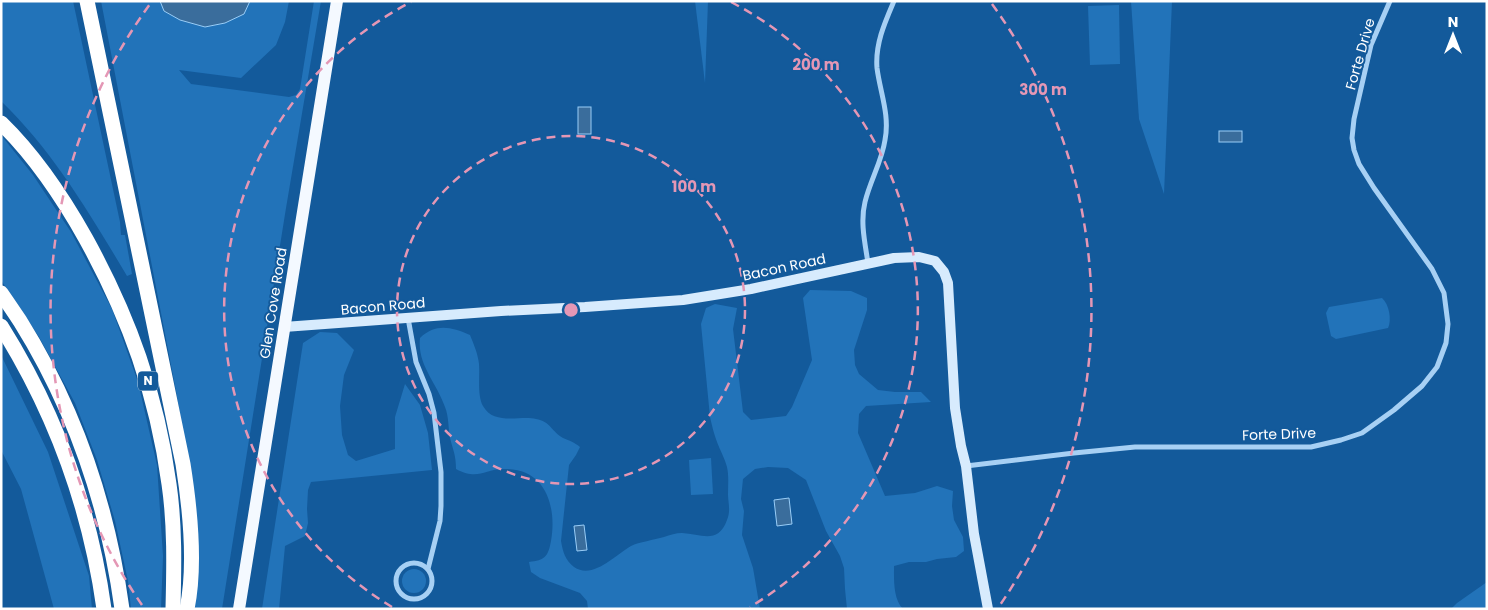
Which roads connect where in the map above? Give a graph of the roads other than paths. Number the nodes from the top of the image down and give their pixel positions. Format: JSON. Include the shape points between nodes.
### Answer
{"nodes":[{"id":1,"x":87,"y":1,"type":"edge"},
{"id":2,"x":337,"y":1,"type":"edge"},
{"id":3,"x":894,"y":1,"type":"edge"},
{"id":4,"x":1390,"y":1,"type":"edge"},
{"id":5,"x":1,"y":123,"type":"edge"},
{"id":6,"x":868,"y":263,"type":"junction"},
{"id":7,"x":1,"y":293,"type":"edge"},
{"id":8,"x":408,"y":317,"type":"junction"},
{"id":9,"x":1,"y":326,"type":"edge"},
{"id":10,"x":284,"y":328,"type":"junction"},
{"id":11,"x":966,"y":466,"type":"junction"},
{"id":12,"x":428,"y":569,"type":"junction"},
{"id":13,"x":104,"y":609,"type":"edge"},
{"id":14,"x":122,"y":609,"type":"edge"},
{"id":15,"x":173,"y":609,"type":"edge"},
{"id":16,"x":186,"y":609,"type":"edge"},
{"id":17,"x":239,"y":609,"type":"edge"},
{"id":18,"x":988,"y":609,"type":"edge"}],
"edges":[{"from":1,"to":16,"type":"highway","via":[[186,484],[190,594]]},
{"from":2,"to":10,"type":"main road","name":"Glen Cove Road"},
{"from":3,"to":6,"type":"street","via":[[878,47],[886,139],[865,202],[863,226]]},
{"from":4,"to":11,"type":"street","name":"Forte Drive","via":[[1371,45],[1352,138],[1359,164],[1432,269],[1444,293],[1448,324],[1446,344],[1437,367],[1422,386],[1362,432],[1311,447],[1135,447]]},
{"from":5,"to":15,"type":"highway","number":"N","via":[[45,176],[80,229],[101,265],[138,352],[154,404],[169,485],[174,550]]},
{"from":6,"to":8,"type":"street","name":"Bacon Road","via":[[683,300]]},
{"from":6,"to":11,"type":"street","name":"Bacon Road","via":[[919,257],[935,261],[944,272],[949,291],[955,408]]},
{"from":7,"to":14,"type":"highway","via":[[46,367],[82,446],[110,538]]},
{"from":8,"to":10,"type":"street","name":"Bacon Road"},
{"from":8,"to":12,"type":"street","via":[[416,362],[434,413],[441,472],[440,521]]},
{"from":9,"to":13,"type":"highway","via":[[41,398],[64,451],[91,542]]},
{"from":10,"to":17,"type":"main road","name":"Glen Cove Road"},
{"from":11,"to":18,"type":"street","name":"Bacon Road"},
{"from":12,"to":12,"type":"street","via":[[414,562],[404,566],[396,580],[402,594],[412,598],[426,594],[432,579]]}]}
